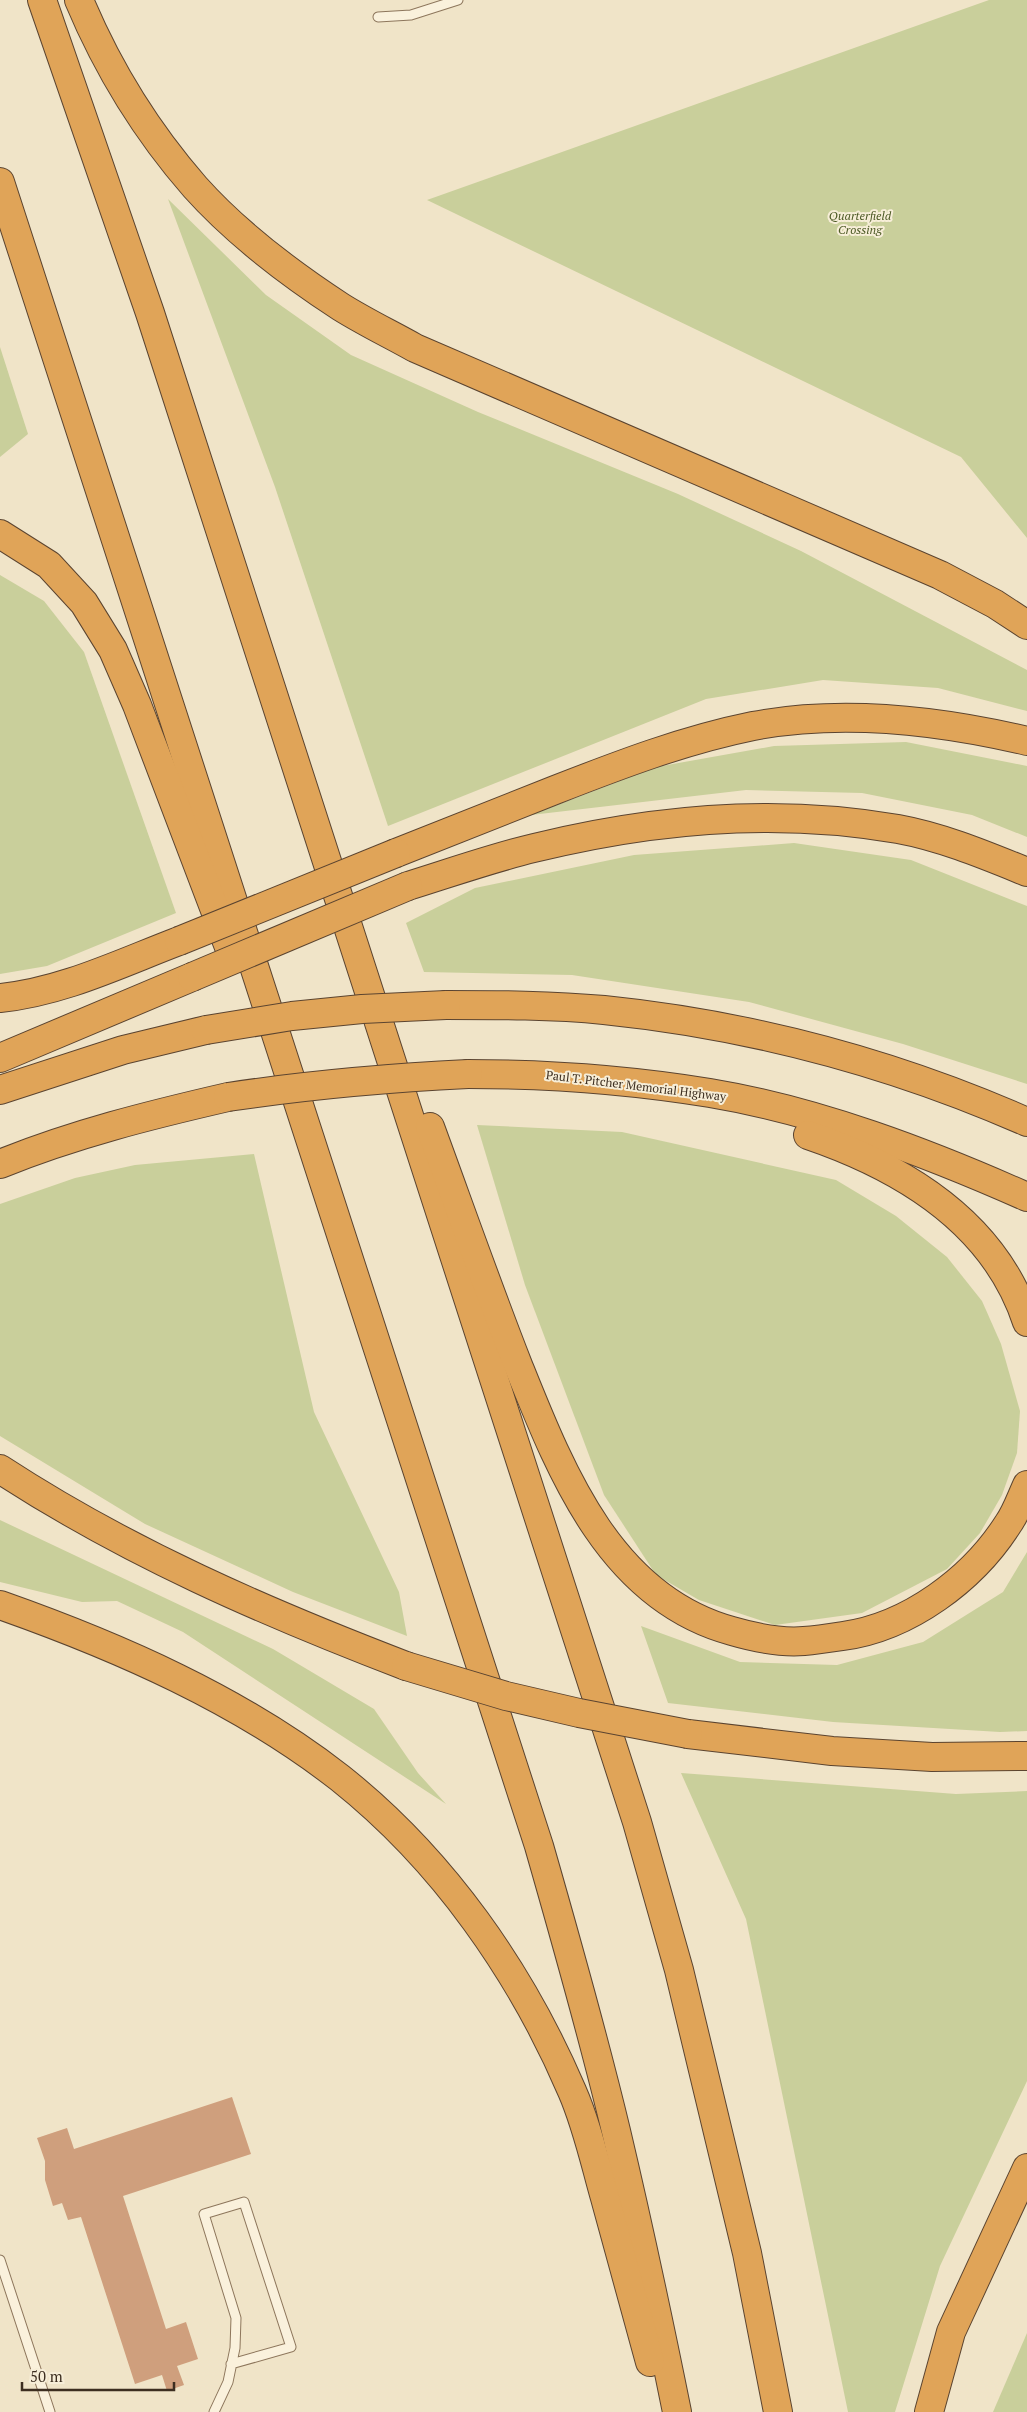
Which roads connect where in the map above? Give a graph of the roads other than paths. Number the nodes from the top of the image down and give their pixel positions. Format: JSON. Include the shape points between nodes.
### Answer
{"nodes":[{"id":1,"x":42,"y":0,"type":"edge"},
{"id":2,"x":79,"y":0,"type":"edge"},
{"id":3,"x":458,"y":0,"type":"edge"},
{"id":4,"x":378,"y":17,"type":"dead end"},
{"id":5,"x":0,"y":182,"type":"edge"},
{"id":6,"x":0,"y":534,"type":"edge"},
{"id":7,"x":1027,"y":625,"type":"edge"},
{"id":8,"x":272,"y":695,"type":"junction"},
{"id":9,"x":1027,"y":741,"type":"edge"},
{"id":10,"x":1027,"y":872,"type":"edge"},
{"id":11,"x":0,"y":998,"type":"edge"},
{"id":12,"x":0,"y":1058,"type":"edge"},
{"id":13,"x":606,"y":1080,"type":"junction"},
{"id":14,"x":0,"y":1090,"type":"edge"},
{"id":15,"x":1027,"y":1122,"type":"edge"},
{"id":16,"x":0,"y":1164,"type":"edge"},
{"id":17,"x":1027,"y":1197,"type":"edge"},
{"id":18,"x":356,"y":1279,"type":"junction"},
{"id":19,"x":1027,"y":1322,"type":"edge"},
{"id":20,"x":0,"y":1469,"type":"edge"},
{"id":21,"x":1027,"y":1485,"type":"edge"},
{"id":22,"x":0,"y":1605,"type":"edge"},
{"id":23,"x":1027,"y":1756,"type":"edge"},
{"id":24,"x":1027,"y":2168,"type":"edge"},
{"id":25,"x":1027,"y":2205,"type":"edge"},
{"id":26,"x":0,"y":2260,"type":"edge"},
{"id":27,"x":951,"y":2332,"type":"junction"},
{"id":28,"x":231,"y":2364,"type":"junction"},
{"id":29,"x":50,"y":2412,"type":"edge"},
{"id":30,"x":214,"y":2412,"type":"edge"},
{"id":31,"x":664,"y":2412,"type":"edge"},
{"id":32,"x":677,"y":2412,"type":"edge"},
{"id":33,"x":778,"y":2412,"type":"edge"},
{"id":34,"x":929,"y":2412,"type":"edge"}],
"edges":[{"from":1,"to":8,"type":"highway","via":[[150,314]]},
{"from":2,"to":7,"type":"highway","via":[[116,77],[195,186],[240,231],[290,272],[343,308],[415,348],[940,576],[995,604]]},
{"from":3,"to":4,"type":"lane","via":[[411,14]]},
{"from":5,"to":18,"type":"highway"},
{"from":6,"to":18,"type":"highway","via":[[49,566],[84,604],[113,650],[137,705]]},
{"from":8,"to":21,"type":"highway","via":[[550,1446],[579,1502],[607,1544],[642,1582],[675,1607],[718,1627],[760,1639],[803,1642],[852,1635],[898,1621],[940,1595],[980,1560],[1009,1524]]},
{"from":8,"to":33,"type":"highway","via":[[639,1831],[686,1998],[747,2253]]},
{"from":9,"to":11,"type":"highway","bridge":true,"via":[[971,728],[893,719],[818,719],[754,726],[686,742],[625,763],[77,980]]},
{"from":10,"to":12,"type":"highway","bridge":true,"via":[[974,850],[900,829],[818,818],[724,819],[632,828],[534,848],[408,886]]},
{"from":13,"to":16,"type":"highway","name":"Paul T. Pitcher Memorial Highway","bridge":true,"via":[[537,1074],[468,1074],[376,1078],[304,1086],[228,1098],[130,1120]]},
{"from":13,"to":17,"type":"highway","name":"Paul T. Pitcher Memorial Highway","via":[[711,1093],[793,1113],[876,1137]]},
{"from":13,"to":19,"type":"highway","via":[[737,1111],[848,1149],[895,1172],[941,1200],[977,1236],[1004,1272]]},
{"from":14,"to":15,"type":"highway","bridge":true,"via":[[123,1050],[206,1030],[292,1016],[446,1005],[524,1005],[604,1010],[710,1025],[798,1043],[886,1068]]},
{"from":18,"to":32,"type":"highway","via":[[539,1846],[580,1990],[616,2129]]},
{"from":20,"to":23,"type":"highway","bridge":true,"via":[[134,1548],[221,1590],[406,1666],[506,1696],[688,1734],[832,1751]]},
{"from":22,"to":31,"type":"highway","via":[[138,1659],[270,1730],[340,1778],[440,1875],[512,1973],[573,2093]]},
{"from":24,"to":27,"type":"highway"},
{"from":25,"to":27,"type":"highway"},
{"from":26,"to":29,"type":"lane"},
{"from":27,"to":34,"type":"highway"},
{"from":28,"to":28,"type":"lane","via":[[236,2318],[204,2214],[244,2202],[291,2347]]},
{"from":28,"to":30,"type":"lane","via":[[228,2382]]}]}
